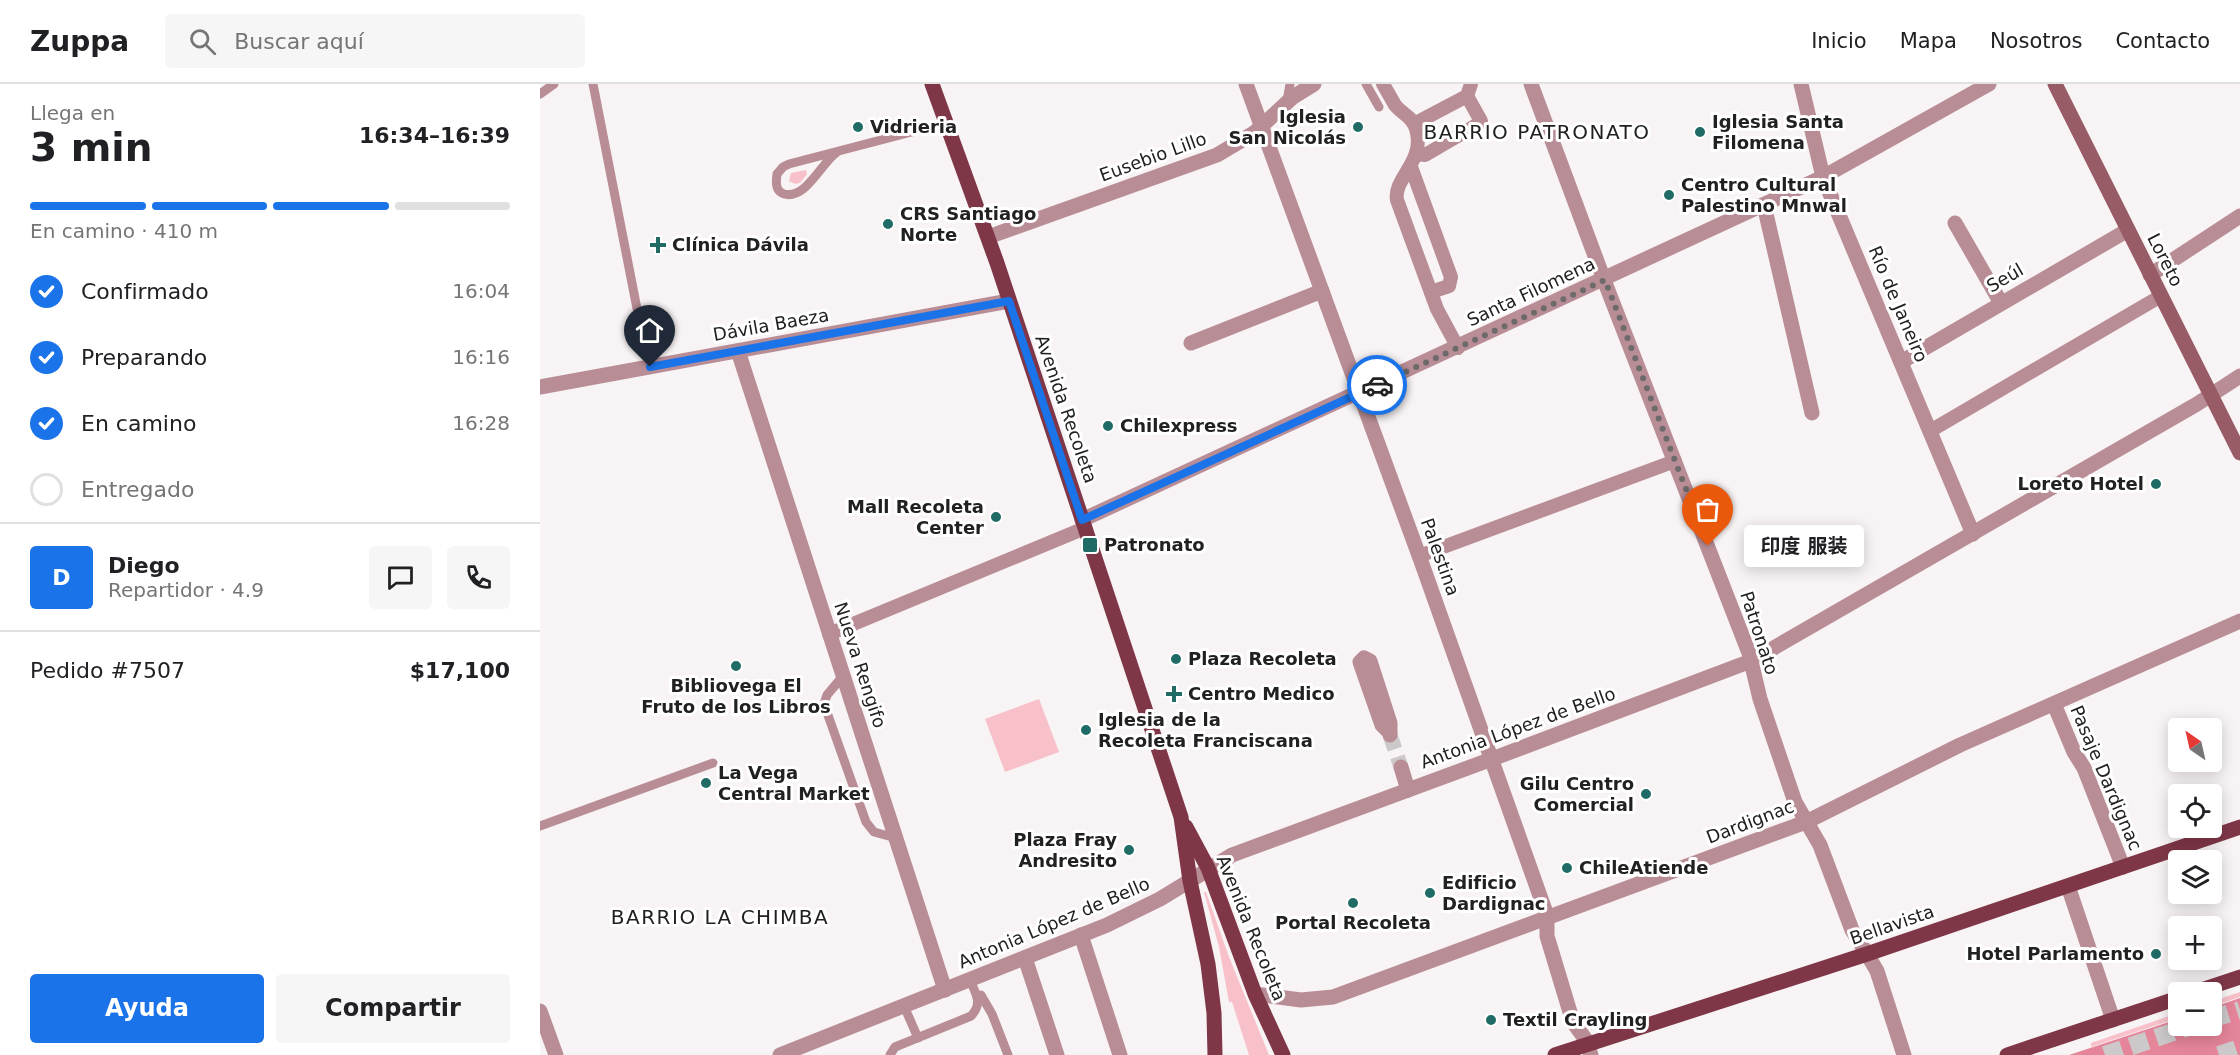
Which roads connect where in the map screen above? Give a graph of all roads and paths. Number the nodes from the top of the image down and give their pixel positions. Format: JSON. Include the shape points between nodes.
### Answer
{"nodes":[{"id":1,"x":554,"y":84,"type":"edge"},
{"id":2,"x":593,"y":84,"type":"edge"},
{"id":3,"x":932,"y":84,"type":"edge"},
{"id":4,"x":1246,"y":84,"type":"edge"},
{"id":5,"x":1290,"y":84,"type":"edge"},
{"id":6,"x":1314,"y":84,"type":"edge"},
{"id":7,"x":1366,"y":84,"type":"edge"},
{"id":8,"x":1383,"y":84,"type":"edge"},
{"id":9,"x":1531,"y":84,"type":"edge"},
{"id":10,"x":1801,"y":84,"type":"edge"},
{"id":11,"x":1989,"y":84,"type":"edge"},
{"id":12,"x":2055,"y":84,"type":"edge"},
{"id":13,"x":1469,"y":90,"type":"edge"},
{"id":14,"x":540,"y":94,"type":"edge"},
{"id":15,"x":1286,"y":104,"type":"junction"},
{"id":16,"x":1379,"y":107,"type":"dead end"},
{"id":17,"x":946,"y":123,"type":"junction"},
{"id":18,"x":1414,"y":123,"type":"junction"},
{"id":19,"x":1262,"y":126,"type":"junction"},
{"id":20,"x":837,"y":152,"type":"junction"},
{"id":21,"x":1414,"y":160,"type":"junction"},
{"id":22,"x":1823,"y":177,"type":"junction"},
{"id":23,"x":1764,"y":205,"type":"junction"},
{"id":24,"x":2240,"y":216,"type":"edge"},
{"id":25,"x":1955,"y":223,"type":"dead end"},
{"id":26,"x":2128,"y":231,"type":"junction"},
{"id":27,"x":988,"y":237,"type":"junction"},
{"id":28,"x":2150,"y":274,"type":"junction"},
{"id":29,"x":1605,"y":280,"type":"junction"},
{"id":30,"x":1322,"y":291,"type":"junction"},
{"id":31,"x":1431,"y":292,"type":"junction"},
{"id":32,"x":2161,"y":296,"type":"junction"},
{"id":33,"x":1009,"y":301,"type":"junction"},
{"id":34,"x":2001,"y":303,"type":"junction"},
{"id":35,"x":641,"y":329,"type":"dead end"},
{"id":36,"x":1191,"y":343,"type":"dead end"},
{"id":37,"x":1458,"y":348,"type":"junction"},
{"id":38,"x":738,"y":351,"type":"junction"},
{"id":39,"x":1901,"y":362,"type":"junction"},
{"id":40,"x":2240,"y":376,"type":"edge"},
{"id":41,"x":540,"y":387,"type":"edge"},
{"id":42,"x":1359,"y":393,"type":"junction"},
{"id":43,"x":2211,"y":396,"type":"junction"},
{"id":44,"x":1812,"y":413,"type":"dead end"},
{"id":45,"x":1930,"y":431,"type":"junction"},
{"id":46,"x":2240,"y":453,"type":"edge"},
{"id":47,"x":1675,"y":460,"type":"junction"},
{"id":48,"x":1084,"y":524,"type":"junction"},
{"id":49,"x":1974,"y":534,"type":"junction"},
{"id":50,"x":1419,"y":556,"type":"junction"},
{"id":51,"x":2240,"y":621,"type":"edge"},
{"id":52,"x":830,"y":634,"type":"junction"},
{"id":53,"x":1751,"y":661,"type":"junction"},
{"id":54,"x":843,"y":676,"type":"junction"},
{"id":55,"x":2054,"y":704,"type":"junction"},
{"id":56,"x":1492,"y":759,"type":"junction"},
{"id":57,"x":713,"y":763,"type":"dead end"},
{"id":58,"x":1401,"y":767,"type":"tunnel mouth"},
{"id":59,"x":1408,"y":790,"type":"junction"},
{"id":60,"x":1180,"y":817,"type":"junction"},
{"id":61,"x":1806,"y":822,"type":"junction"},
{"id":62,"x":540,"y":826,"type":"edge"},
{"id":63,"x":2240,"y":826,"type":"edge"},
{"id":64,"x":896,"y":838,"type":"junction"},
{"id":65,"x":2123,"y":867,"type":"junction"},
{"id":66,"x":1209,"y":868,"type":"junction"},
{"id":67,"x":1190,"y":881,"type":"junction"},
{"id":68,"x":2068,"y":886,"type":"junction"},
{"id":69,"x":1547,"y":919,"type":"junction"},
{"id":70,"x":1081,"y":935,"type":"junction"},
{"id":71,"x":1867,"y":954,"type":"junction"},
{"id":72,"x":1025,"y":958,"type":"junction"},
{"id":73,"x":2240,"y":977,"type":"edge"},
{"id":74,"x":972,"y":979,"type":"junction"},
{"id":75,"x":2222,"y":983,"type":"edge"},
{"id":76,"x":945,"y":990,"type":"junction"},
{"id":77,"x":1255,"y":994,"type":"junction"},
{"id":78,"x":2168,"y":1001,"type":"edge"},
{"id":79,"x":904,"y":1006,"type":"junction"},
{"id":80,"x":988,"y":1008,"type":"junction"},
{"id":81,"x":977,"y":1010,"type":"junction"},
{"id":82,"x":540,"y":1011,"type":"edge"},
{"id":83,"x":2113,"y":1020,"type":"junction"},
{"id":84,"x":918,"y":1038,"type":"junction"},
{"id":85,"x":1589,"y":1050,"type":"edge"},
{"id":86,"x":556,"y":1055,"type":"edge"},
{"id":87,"x":780,"y":1055,"type":"edge"},
{"id":88,"x":890,"y":1055,"type":"edge"},
{"id":89,"x":1008,"y":1055,"type":"edge"},
{"id":90,"x":1057,"y":1055,"type":"edge"},
{"id":91,"x":1120,"y":1055,"type":"edge"},
{"id":92,"x":1215,"y":1055,"type":"edge"},
{"id":93,"x":1282,"y":1055,"type":"edge"},
{"id":94,"x":1555,"y":1055,"type":"edge"},
{"id":95,"x":1905,"y":1055,"type":"edge"},
{"id":96,"x":2007,"y":1055,"type":"edge"}],
"edges":[{"from":1,"to":14,"type":"lane"},
{"from":2,"to":35,"type":"lane"},
{"from":3,"to":17,"type":"main road","name":"Avenida Recoleta"},
{"from":4,"to":19,"type":"street","name":"Palestina"},
{"from":5,"to":15,"type":"lane"},
{"from":6,"to":15,"type":"street","name":"Eusebio Lillo"},
{"from":7,"to":16,"type":"lane"},
{"from":8,"to":18,"type":"street","via":[[1396,106]]},
{"from":9,"to":29,"type":"street","name":"Patronato"},
{"from":10,"to":22,"type":"street","name":"Río de Janeiro"},
{"from":11,"to":22,"type":"street","name":"Santa Filomena"},
{"from":12,"to":26,"type":"main road","name":"Loreto"},
{"from":13,"to":18,"type":"street"},
{"from":13,"to":21,"type":"street","via":[[1480,123]]},
{"from":15,"to":19,"type":"street","name":"Eusebio Lillo"},
{"from":17,"to":20,"type":"lane"},
{"from":17,"to":27,"type":"main road","name":"Avenida Recoleta"},
{"from":18,"to":21,"type":"street","via":[[1418,139]]},
{"from":19,"to":27,"type":"street","name":"Eusebio Lillo","via":[[1237,145],[1203,161]]},
{"from":19,"to":30,"type":"street","name":"Palestina"},
{"from":20,"to":20,"type":"lane","via":[[783,167],[777,174],[778,189],[788,195],[804,189]]},
{"from":21,"to":31,"type":"street","via":[[1396,195]]},
{"from":21,"to":31,"type":"street","via":[[1451,277],[1449,286]]},
{"from":22,"to":23,"type":"street","name":"Santa Filomena"},
{"from":22,"to":39,"type":"street","name":"Río de Janeiro"},
{"from":23,"to":29,"type":"street","name":"Santa Filomena"},
{"from":23,"to":44,"type":"street"},
{"from":24,"to":28,"type":"street"},
{"from":25,"to":34,"type":"street"},
{"from":26,"to":28,"type":"main road","name":"Loreto"},
{"from":26,"to":34,"type":"street","name":"Seúl"},
{"from":27,"to":33,"type":"main road","name":"Avenida Recoleta"},
{"from":28,"to":32,"type":"main road","name":"Loreto"},
{"from":29,"to":37,"type":"street","name":"Santa Filomena"},
{"from":29,"to":47,"type":"street","name":"Patronato"},
{"from":30,"to":36,"type":"street"},
{"from":30,"to":42,"type":"street","name":"Palestina"},
{"from":31,"to":37,"type":"street"},
{"from":32,"to":43,"type":"main road","name":"Loreto"},
{"from":32,"to":45,"type":"street"},
{"from":33,"to":38,"type":"street","name":"Dávila Baeza"},
{"from":33,"to":48,"type":"main road","name":"Avenida Recoleta"},
{"from":34,"to":39,"type":"street","name":"Seúl"},
{"from":37,"to":42,"type":"street","name":"Santa Filomena"},
{"from":38,"to":41,"type":"street","name":"Dávila Baeza"},
{"from":38,"to":52,"type":"street","name":"Nueva Rengifo"},
{"from":39,"to":45,"type":"street","name":"Río de Janeiro"},
{"from":40,"to":43,"type":"street","name":"Antonia López de Bello"},
{"from":42,"to":48,"type":"street","name":"Santa Filomena"},
{"from":42,"to":50,"type":"street","name":"Palestina"},
{"from":43,"to":46,"type":"main road","name":"Loreto"},
{"from":43,"to":49,"type":"street","name":"Antonia López de Bello"},
{"from":45,"to":49,"type":"street","name":"Río de Janeiro"},
{"from":47,"to":50,"type":"street"},
{"from":47,"to":53,"type":"street","name":"Patronato"},
{"from":48,"to":52,"type":"street"},
{"from":48,"to":60,"type":"main road","name":"Avenida Recoleta"},
{"from":49,"to":53,"type":"street","name":"Antonia López de Bello"},
{"from":50,"to":56,"type":"street","name":"Palestina"},
{"from":51,"to":55,"type":"street","name":"Dardignac"},
{"from":52,"to":54,"type":"street","name":"Nueva Rengifo"},
{"from":53,"to":56,"type":"street","name":"Antonia López de Bello"},
{"from":53,"to":61,"type":"street","name":"Patronato","via":[[1776,750],[1794,802]]},
{"from":54,"to":64,"type":"street","name":"Nueva Rengifo"},
{"from":54,"to":64,"type":"lane","via":[[824,704],[866,822],[874,832]]},
{"from":55,"to":61,"type":"street","name":"Dardignac"},
{"from":55,"to":65,"type":"street","name":"Pasaje Dardignac"},
{"from":56,"to":59,"type":"street","name":"Antonia López de Bello"},
{"from":56,"to":69,"type":"street","name":"Palestina"},
{"from":57,"to":62,"type":"lane"},
{"from":58,"to":59,"type":"street"},
{"from":59,"to":66,"type":"street","name":"Antonia López de Bello","via":[[1232,855]]},
{"from":60,"to":66,"type":"main road","name":"Avenida Recoleta"},
{"from":60,"to":67,"type":"main road","name":"Avenida Recoleta"},
{"from":61,"to":69,"type":"street","name":"Dardignac"},
{"from":61,"to":71,"type":"street","name":"Patronato","via":[[1820,845],[1852,930]]},
{"from":63,"to":65,"type":"main road","name":"Bellavista"},
{"from":64,"to":76,"type":"street","name":"Nueva Rengifo"},
{"from":65,"to":68,"type":"main road","name":"Bellavista"},
{"from":66,"to":67,"type":"street","name":"Antonia López de Bello"},
{"from":66,"to":77,"type":"main road","name":"Avenida Recoleta"},
{"from":67,"to":70,"type":"street","name":"Antonia López de Bello","via":[[1132,914]]},
{"from":67,"to":92,"type":"main road","name":"Avenida Recoleta","via":[[1208,964]]},
{"from":68,"to":71,"type":"main road","name":"Bellavista"},
{"from":68,"to":83,"type":"street"},
{"from":69,"to":77,"type":"street","name":"Dardignac","via":[[1333,997],[1285,999]]},
{"from":69,"to":85,"type":"street","name":"Palestina","via":[[1546,936],[1574,1022]]},
{"from":70,"to":72,"type":"street","name":"Antonia López de Bello"},
{"from":70,"to":91,"type":"street"},
{"from":71,"to":85,"type":"main road","name":"Bellavista"},
{"from":71,"to":95,"type":"street","name":"Patronato","via":[[1878,971]]},
{"from":72,"to":74,"type":"street","name":"Antonia López de Bello"},
{"from":72,"to":90,"type":"street"},
{"from":73,"to":75,"type":"main road"},
{"from":74,"to":76,"type":"street","name":"Antonia López de Bello"},
{"from":74,"to":80,"type":"lane"},
{"from":74,"to":81,"type":"lane","via":[[979,1002]]},
{"from":76,"to":79,"type":"street","name":"Antonia López de Bello"},
{"from":77,"to":93,"type":"main road","name":"Avenida Recoleta"},
{"from":78,"to":83,"type":"main road"},
{"from":79,"to":84,"type":"lane"},
{"from":79,"to":87,"type":"street","name":"Antonia López de Bello"},
{"from":80,"to":81,"type":"lane"},
{"from":80,"to":89,"type":"lane"},
{"from":81,"to":84,"type":"lane"},
{"from":82,"to":86,"type":"street"},
{"from":83,"to":96,"type":"main road"},
{"from":84,"to":88,"type":"lane","via":[[895,1047]]},
{"from":85,"to":94,"type":"main road","name":"Bellavista"}]}
